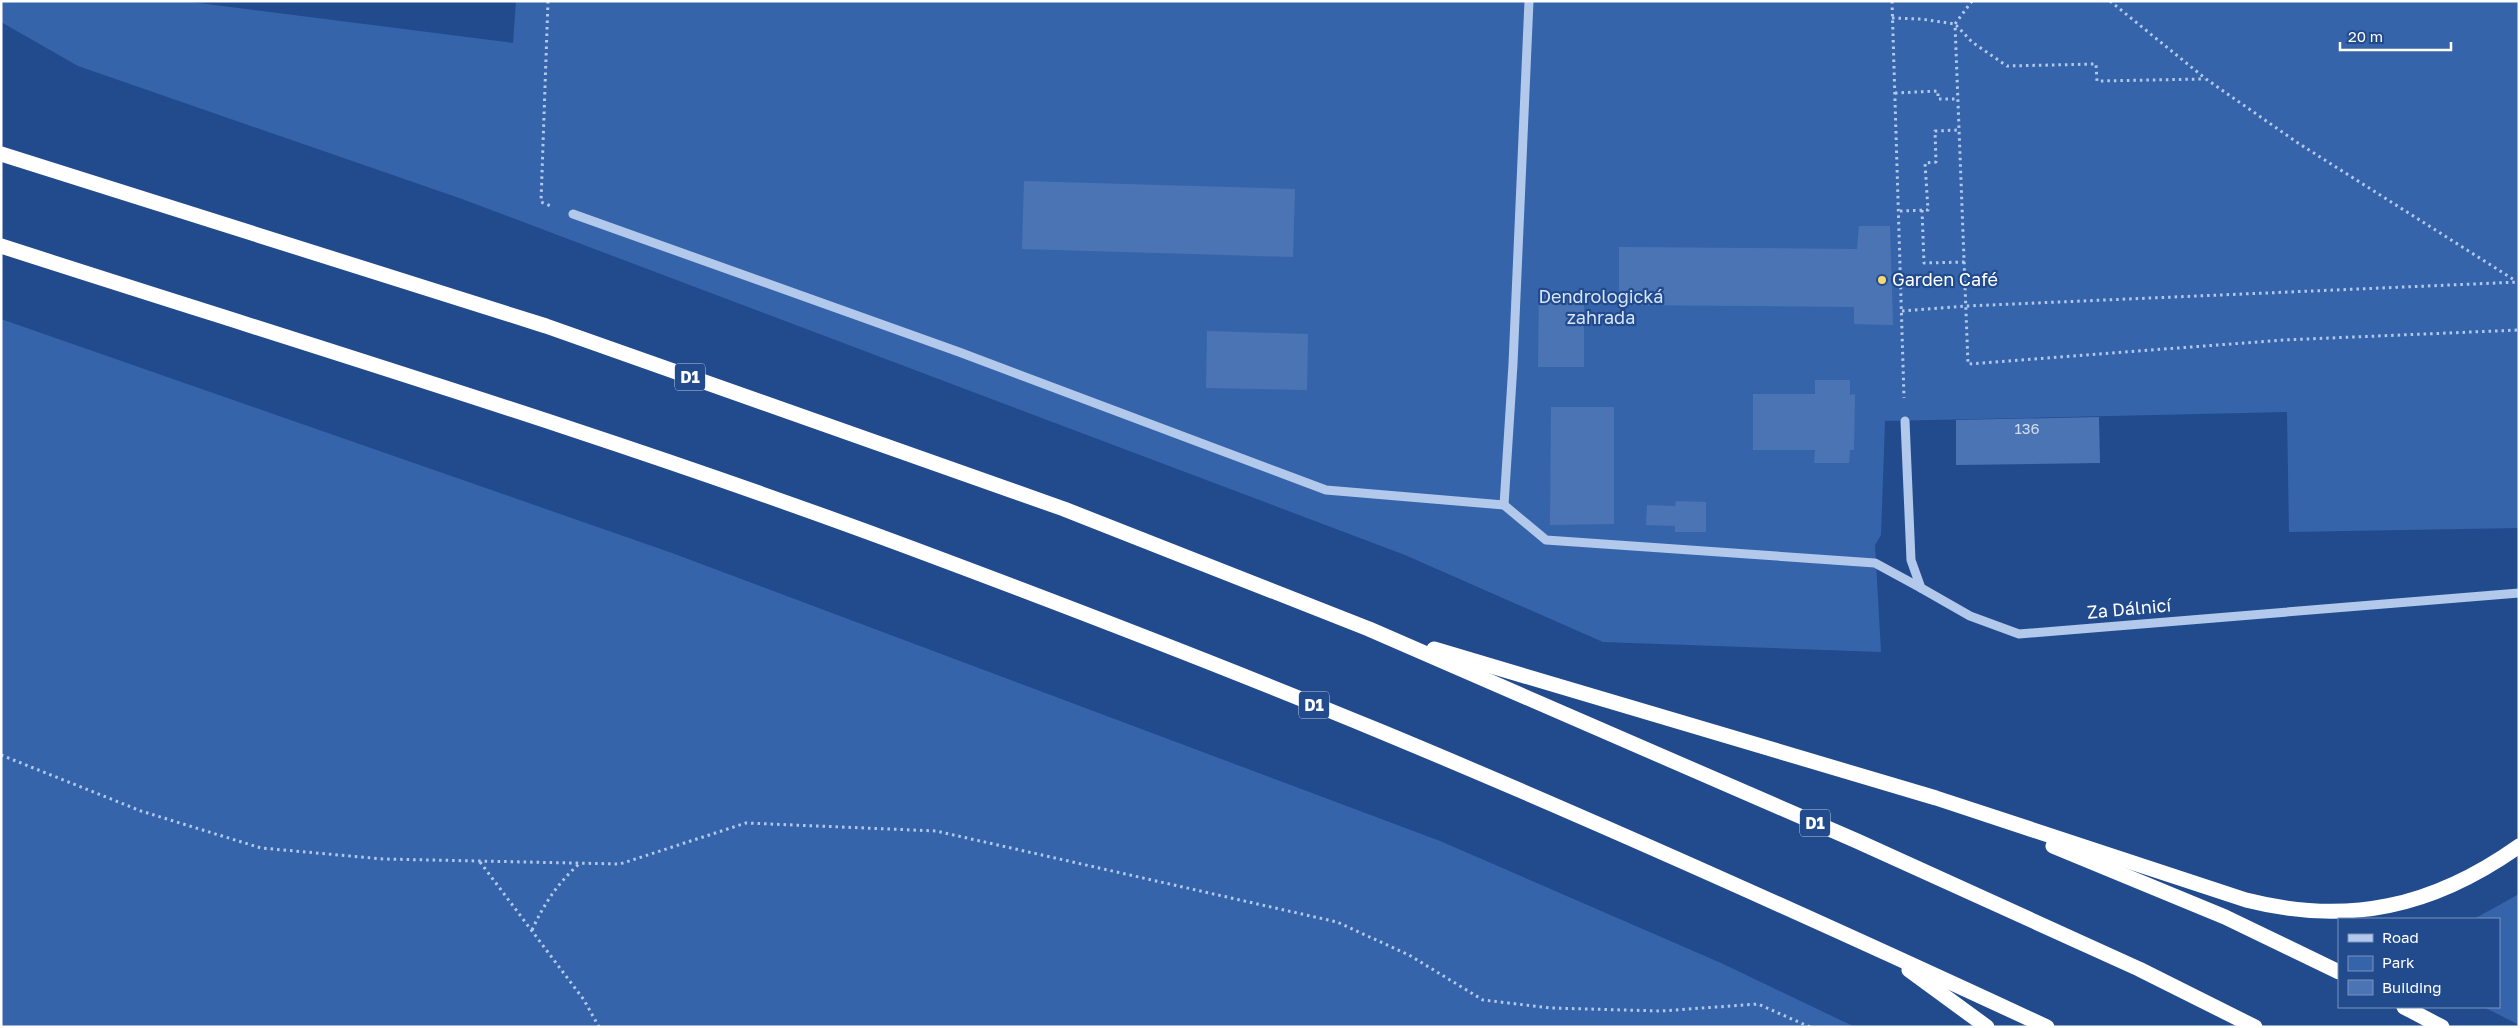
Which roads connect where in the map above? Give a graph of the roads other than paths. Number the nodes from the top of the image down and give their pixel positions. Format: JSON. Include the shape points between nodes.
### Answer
{"nodes":[{"id":1,"x":1528,"y":1,"type":"edge"},
{"id":2,"x":1,"y":154,"type":"edge"},
{"id":3,"x":573,"y":214,"type":"road end"},
{"id":4,"x":1,"y":246,"type":"edge"},
{"id":5,"x":1905,"y":421,"type":"road end"},
{"id":6,"x":1504,"y":505,"type":"junction"},
{"id":7,"x":1921,"y":588,"type":"junction"},
{"id":8,"x":2519,"y":593,"type":"edge"},
{"id":9,"x":1369,"y":629,"type":"junction"},
{"id":10,"x":1936,"y":798,"type":"junction"},
{"id":11,"x":2519,"y":846,"type":"edge"},
{"id":12,"x":1879,"y":949,"type":"junction"},
{"id":13,"x":2338,"y":972,"type":"edge"},
{"id":14,"x":2406,"y":1008,"type":"edge"},
{"id":15,"x":1987,"y":1027,"type":"edge"},
{"id":16,"x":2047,"y":1027,"type":"edge"},
{"id":17,"x":2256,"y":1027,"type":"edge"},
{"id":18,"x":2442,"y":1027,"type":"edge"}],
"edges":[{"from":1,"to":6,"type":"lane"},
{"from":2,"to":9,"type":"highway","number":"D1","via":[[546,326],[1064,509]]},
{"from":3,"to":6,"type":"lane","via":[[950,349],[1326,490]]},
{"from":4,"to":12,"type":"highway","number":"D1","via":[[503,406],[906,546],[1378,731]]},
{"from":5,"to":7,"type":"lane","via":[[1911,560]]},
{"from":6,"to":7,"type":"lane","name":"Za Dálnicí","via":[[1546,540],[1875,562]]},
{"from":7,"to":8,"type":"lane","name":"Za Dálnicí","via":[[1970,616],[2019,634]]},
{"from":9,"to":10,"type":"highway"},
{"from":9,"to":17,"type":"highway","number":"D1","via":[[1857,841],[2139,969]]},
{"from":10,"to":11,"type":"highway","via":[[2246,900],[2298,910],[2349,912],[2403,904],[2479,873]]},
{"from":10,"to":13,"type":"highway","via":[[2181,898]]},
{"from":12,"to":15,"type":"highway"},
{"from":12,"to":16,"type":"highway","number":"D1"},
{"from":14,"to":18,"type":"highway"}]}
